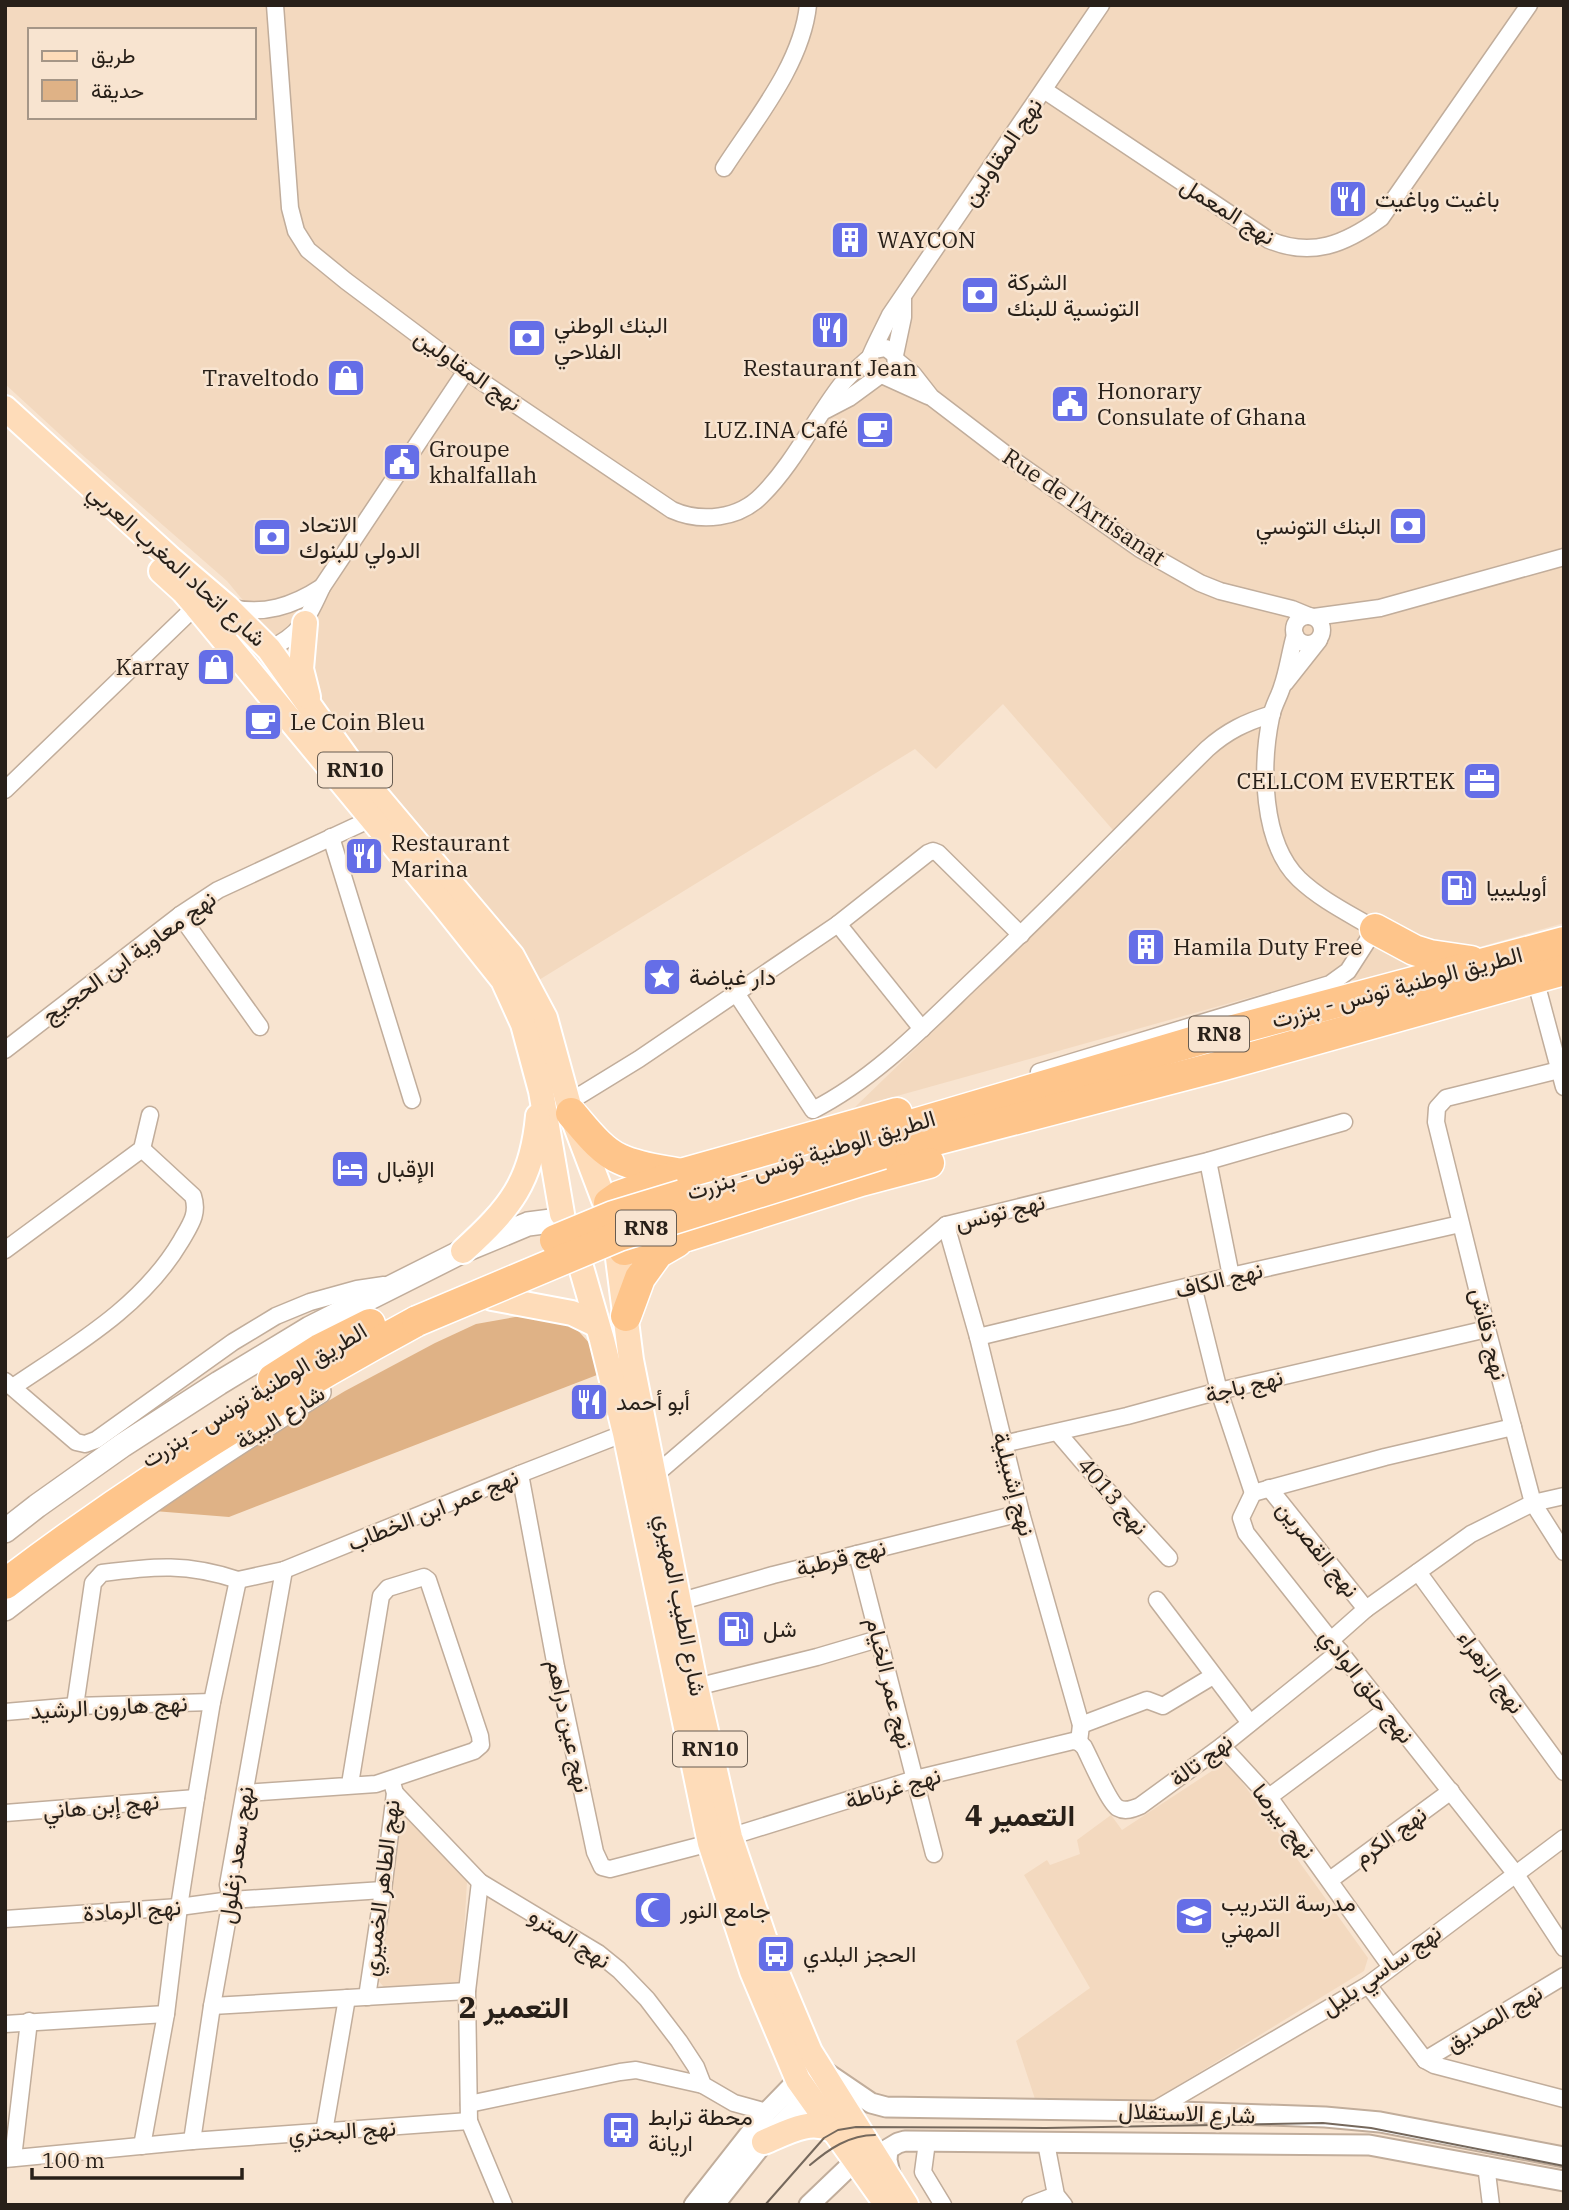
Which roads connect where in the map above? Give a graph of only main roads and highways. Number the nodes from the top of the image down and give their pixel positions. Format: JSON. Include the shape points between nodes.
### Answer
{"nodes":[{"id":1,"x":5,"y":408,"type":"edge"},
{"id":2,"x":5,"y":429,"type":"edge"},
{"id":3,"x":196,"y":606,"type":"junction"},
{"id":4,"x":305,"y":623,"type":"road end"},
{"id":5,"x":270,"y":649,"type":"junction"},
{"id":6,"x":316,"y":717,"type":"junction"},
{"id":7,"x":1375,"y":929,"type":"road end"},
{"id":8,"x":1564,"y":942,"type":"edge"},
{"id":9,"x":1489,"y":964,"type":"junction"},
{"id":10,"x":1564,"y":971,"type":"edge"},
{"id":11,"x":1226,"y":1032,"type":"junction"},
{"id":12,"x":1260,"y":1055,"type":"junction"},
{"id":13,"x":541,"y":1091,"type":"junction"},
{"id":14,"x":570,"y":1108,"type":"junction"},
{"id":15,"x":879,"y":1144,"type":"junction"},
{"id":16,"x":681,"y":1174,"type":"junction"},
{"id":17,"x":606,"y":1201,"type":"junction"},
{"id":18,"x":561,"y":1217,"type":"junction"},
{"id":19,"x":687,"y":1236,"type":"junction"},
{"id":20,"x":463,"y":1251,"type":"junction"},
{"id":21,"x":621,"y":1254,"type":"junction"},
{"id":22,"x":579,"y":1267,"type":"junction"},
{"id":23,"x":492,"y":1298,"type":"junction"},
{"id":24,"x":408,"y":1303,"type":"junction"},
{"id":25,"x":626,"y":1316,"type":"junction"},
{"id":26,"x":597,"y":1325,"type":"junction"},
{"id":27,"x":5,"y":1531,"type":"edge"},
{"id":28,"x":5,"y":1559,"type":"edge"},
{"id":29,"x":5,"y":1584,"type":"edge"},
{"id":30,"x":671,"y":1604,"type":"junction"},
{"id":31,"x":5,"y":1609,"type":"edge"},
{"id":32,"x":720,"y":1840,"type":"junction"},
{"id":33,"x":813,"y":2081,"type":"junction"},
{"id":34,"x":832,"y":2130,"type":"junction"},
{"id":35,"x":764,"y":2142,"type":"road end"},
{"id":36,"x":895,"y":2198,"type":"edge"}],
"edges":[{"from":1,"to":5,"type":"main road","name":"شارع اتحاد المغرب العربي","number":"RN10"},
{"from":2,"to":3,"type":"main road","name":"شارع اتحاد المغرب العربي","number":"RN10"},
{"from":3,"to":5,"type":"main road","via":[[220,627]]},
{"from":3,"to":13,"type":"main road","name":"شارع اتحاد المغرب العربي","number":"RN10","via":[[503,980],[523,1024]]},
{"from":4,"to":6,"type":"main road","via":[[302,669]]},
{"from":5,"to":6,"type":"main road","name":"شارع اتحاد المغرب العربي","number":"RN10"},
{"from":6,"to":14,"type":"main road","name":"شارع اتحاد المغرب العربي","number":"RN10","via":[[512,956],[545,1018]]},
{"from":7,"to":9,"type":"highway","via":[[1430,955]]},
{"from":8,"to":9,"type":"highway","name":"الطريق الوطنية تونس - بنزرت","number":"RN8"},
{"from":9,"to":11,"type":"highway","name":"الطريق الوطنية تونس - بنزرت","number":"RN8"},
{"from":10,"to":12,"type":"highway","name":"الطريق الوطنية تونس - بنزرت","number":"RN8"},
{"from":11,"to":15,"type":"highway","name":"الطريق الوطنية تونس - بنزرت","number":"RN8"},
{"from":11,"to":16,"type":"highway","number":"RN8","via":[[1039,1072]]},
{"from":12,"to":15,"type":"highway","name":"الطريق الوطنية تونس - بنزرت","number":"RN8"},
{"from":12,"to":19,"type":"highway","via":[[1194,1083]]},
{"from":13,"to":18,"type":"main road","name":"شارع اتحاد المغرب العربي","number":"RN10"},
{"from":13,"to":20,"type":"main road","via":[[536,1139],[517,1192],[498,1219]]},
{"from":14,"to":16,"type":"highway","via":[[594,1139],[618,1159]]},
{"from":14,"to":17,"type":"main road","name":"شارع اتحاد المغرب العربي","number":"RN10"},
{"from":15,"to":24,"type":"highway","name":"الطريق الوطنية تونس - بنزرت","number":"RN8","bridge":true,"via":[[613,1216]]},
{"from":16,"to":17,"type":"highway"},
{"from":17,"to":18,"type":"main road","via":[[580,1200]]},
{"from":17,"to":21,"type":"main road","number":"RN10","via":[[624,1218],[627,1228]]},
{"from":18,"to":20,"type":"main road","via":[[528,1224]]},
{"from":18,"to":22,"type":"main road","number":"RN10","via":[[559,1247]]},
{"from":19,"to":21,"type":"highway"},
{"from":19,"to":25,"type":"highway","via":[[658,1253],[640,1278]]},
{"from":20,"to":24,"type":"main road"},
{"from":21,"to":22,"type":"main road","via":[[609,1265]]},
{"from":21,"to":25,"type":"main road","name":"شارع الطيب المهيري","number":"RN10"},
{"from":22,"to":23,"type":"main road","name":"شارع البيئة","via":[[562,1267]]},
{"from":22,"to":26,"type":"main road","name":"شارع الطيب المهيري","number":"RN10"},
{"from":23,"to":26,"type":"main road","via":[[572,1313]]},
{"from":23,"to":31,"type":"main road","name":"شارع البيئة","via":[[425,1331],[254,1433],[76,1553]]},
{"from":24,"to":27,"type":"main road","via":[[310,1328],[123,1445]]},
{"from":24,"to":28,"type":"highway","name":"الطريق الوطنية تونس - بنزرت","number":"RN8","via":[[320,1349],[245,1396]]},
{"from":24,"to":29,"type":"highway","name":"الطريق الوطنية تونس - بنزرت","number":"RN8","via":[[327,1370],[244,1419]]},
{"from":25,"to":30,"type":"main road","name":"شارع الطيب المهيري","number":"RN10","via":[[655,1475]]},
{"from":26,"to":30,"type":"main road","name":"شارع الطيب المهيري","number":"RN10"},
{"from":30,"to":32,"type":"main road","name":"شارع الطيب المهيري","number":"RN10"},
{"from":30,"to":32,"type":"main road","name":"شارع الطيب المهيري","number":"RN10","via":[[696,1687]]},
{"from":32,"to":33,"type":"main road","name":"شارع الطيب المهيري","number":"RN10","via":[[773,1964]]},
{"from":33,"to":34,"type":"main road","name":"شارع الطيب المهيري","number":"RN10"},
{"from":33,"to":36,"type":"main road","name":"شارع الطيب المهيري","number":"RN10"},
{"from":34,"to":35,"type":"main road","via":[[803,2126]]},
{"from":34,"to":36,"type":"main road","name":"شارع الطيب المهيري","number":"RN10","via":[[855,2161]]}]}
